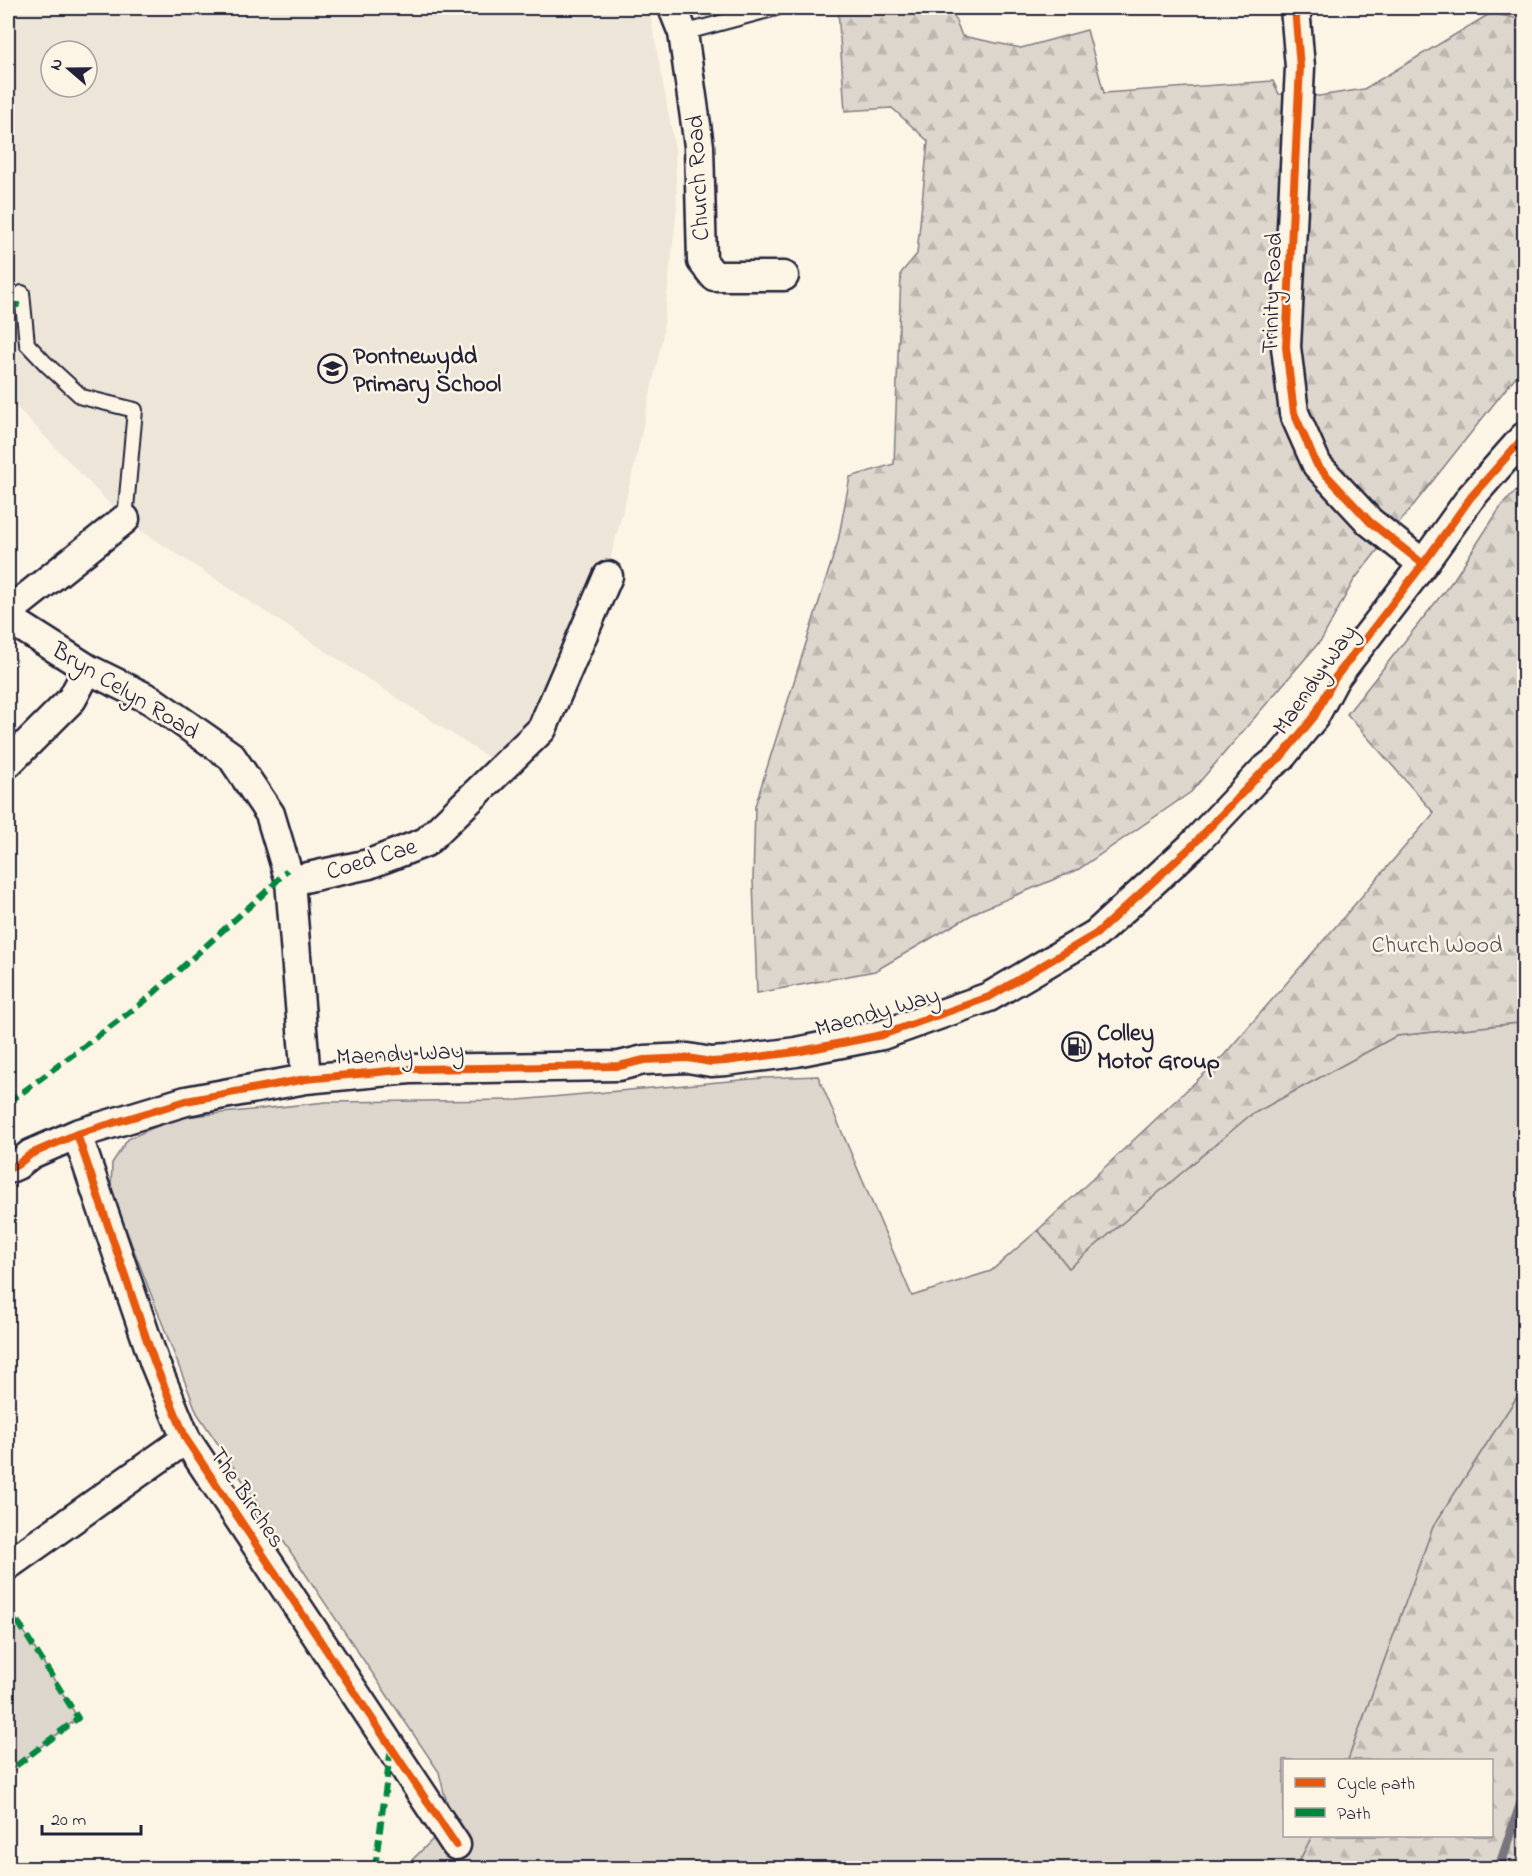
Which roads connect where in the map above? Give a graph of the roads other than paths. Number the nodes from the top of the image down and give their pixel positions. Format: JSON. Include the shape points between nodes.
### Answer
{"nodes":[{"id":1,"x":776,"y":8,"type":"edge"},
{"id":2,"x":1295,"y":8,"type":"edge"},
{"id":3,"x":678,"y":20,"type":"edge"},
{"id":4,"x":784,"y":276,"type":"dead end"},
{"id":5,"x":22,"y":293,"type":"dead end"},
{"id":6,"x":1524,"y":437,"type":"edge"},
{"id":7,"x":125,"y":519,"type":"joint"},
{"id":8,"x":1423,"y":564,"type":"junction"},
{"id":9,"x":608,"y":576,"type":"dead end"},
{"id":10,"x":8,"y":612,"type":"edge"},
{"id":11,"x":8,"y":618,"type":"edge"},
{"id":12,"x":88,"y":669,"type":"junction"},
{"id":13,"x":8,"y":763,"type":"edge"},
{"id":14,"x":290,"y":881,"type":"junction"},
{"id":15,"x":306,"y":1079,"type":"junction"},
{"id":16,"x":77,"y":1134,"type":"junction"},
{"id":17,"x":8,"y":1169,"type":"edge"},
{"id":18,"x":186,"y":1439,"type":"junction"},
{"id":19,"x":8,"y":1565,"type":"edge"},
{"id":20,"x":456,"y":1845,"type":"dead end"}],
"edges":[{"from":1,"to":3,"type":"lane"},
{"from":2,"to":8,"type":"street","name":"Trinity Road","via":[[1300,67],[1286,347],[1294,413],[1317,465],[1370,522]]},
{"from":3,"to":4,"type":"street","name":"Church Road","via":[[699,146],[702,261],[714,276]]},
{"from":5,"to":7,"type":"lane","via":[[27,344],[46,364],[82,397],[135,411]]},
{"from":6,"to":8,"type":"street","name":"Maendy Way","via":[[1471,497]]},
{"from":7,"to":10,"type":"street"},
{"from":8,"to":15,"type":"street","name":"Maendy Way","via":[[1335,678],[1314,717],[1281,757],[1191,847],[1096,934],[989,997],[882,1035],[726,1061],[688,1058],[644,1060],[619,1066],[410,1069]]},
{"from":9,"to":14,"type":"street","name":"Coed Cae","via":[[542,729],[426,842],[369,864]]},
{"from":11,"to":12,"type":"street","name":"Bryn Celyn Road"},
{"from":12,"to":13,"type":"street","via":[[72,699]]},
{"from":12,"to":14,"type":"street","name":"Bryn Celyn Road","via":[[151,700],[231,756],[270,814]]},
{"from":14,"to":15,"type":"street","name":"Bryn Celyn Road"},
{"from":15,"to":16,"type":"street","name":"Maendy Way","via":[[186,1101]]},
{"from":16,"to":17,"type":"street","name":"Maendy Way"},
{"from":16,"to":18,"type":"street","name":"The Birches","via":[[155,1364]]},
{"from":18,"to":19,"type":"street"},
{"from":18,"to":20,"type":"street","name":"The Birches"}]}
